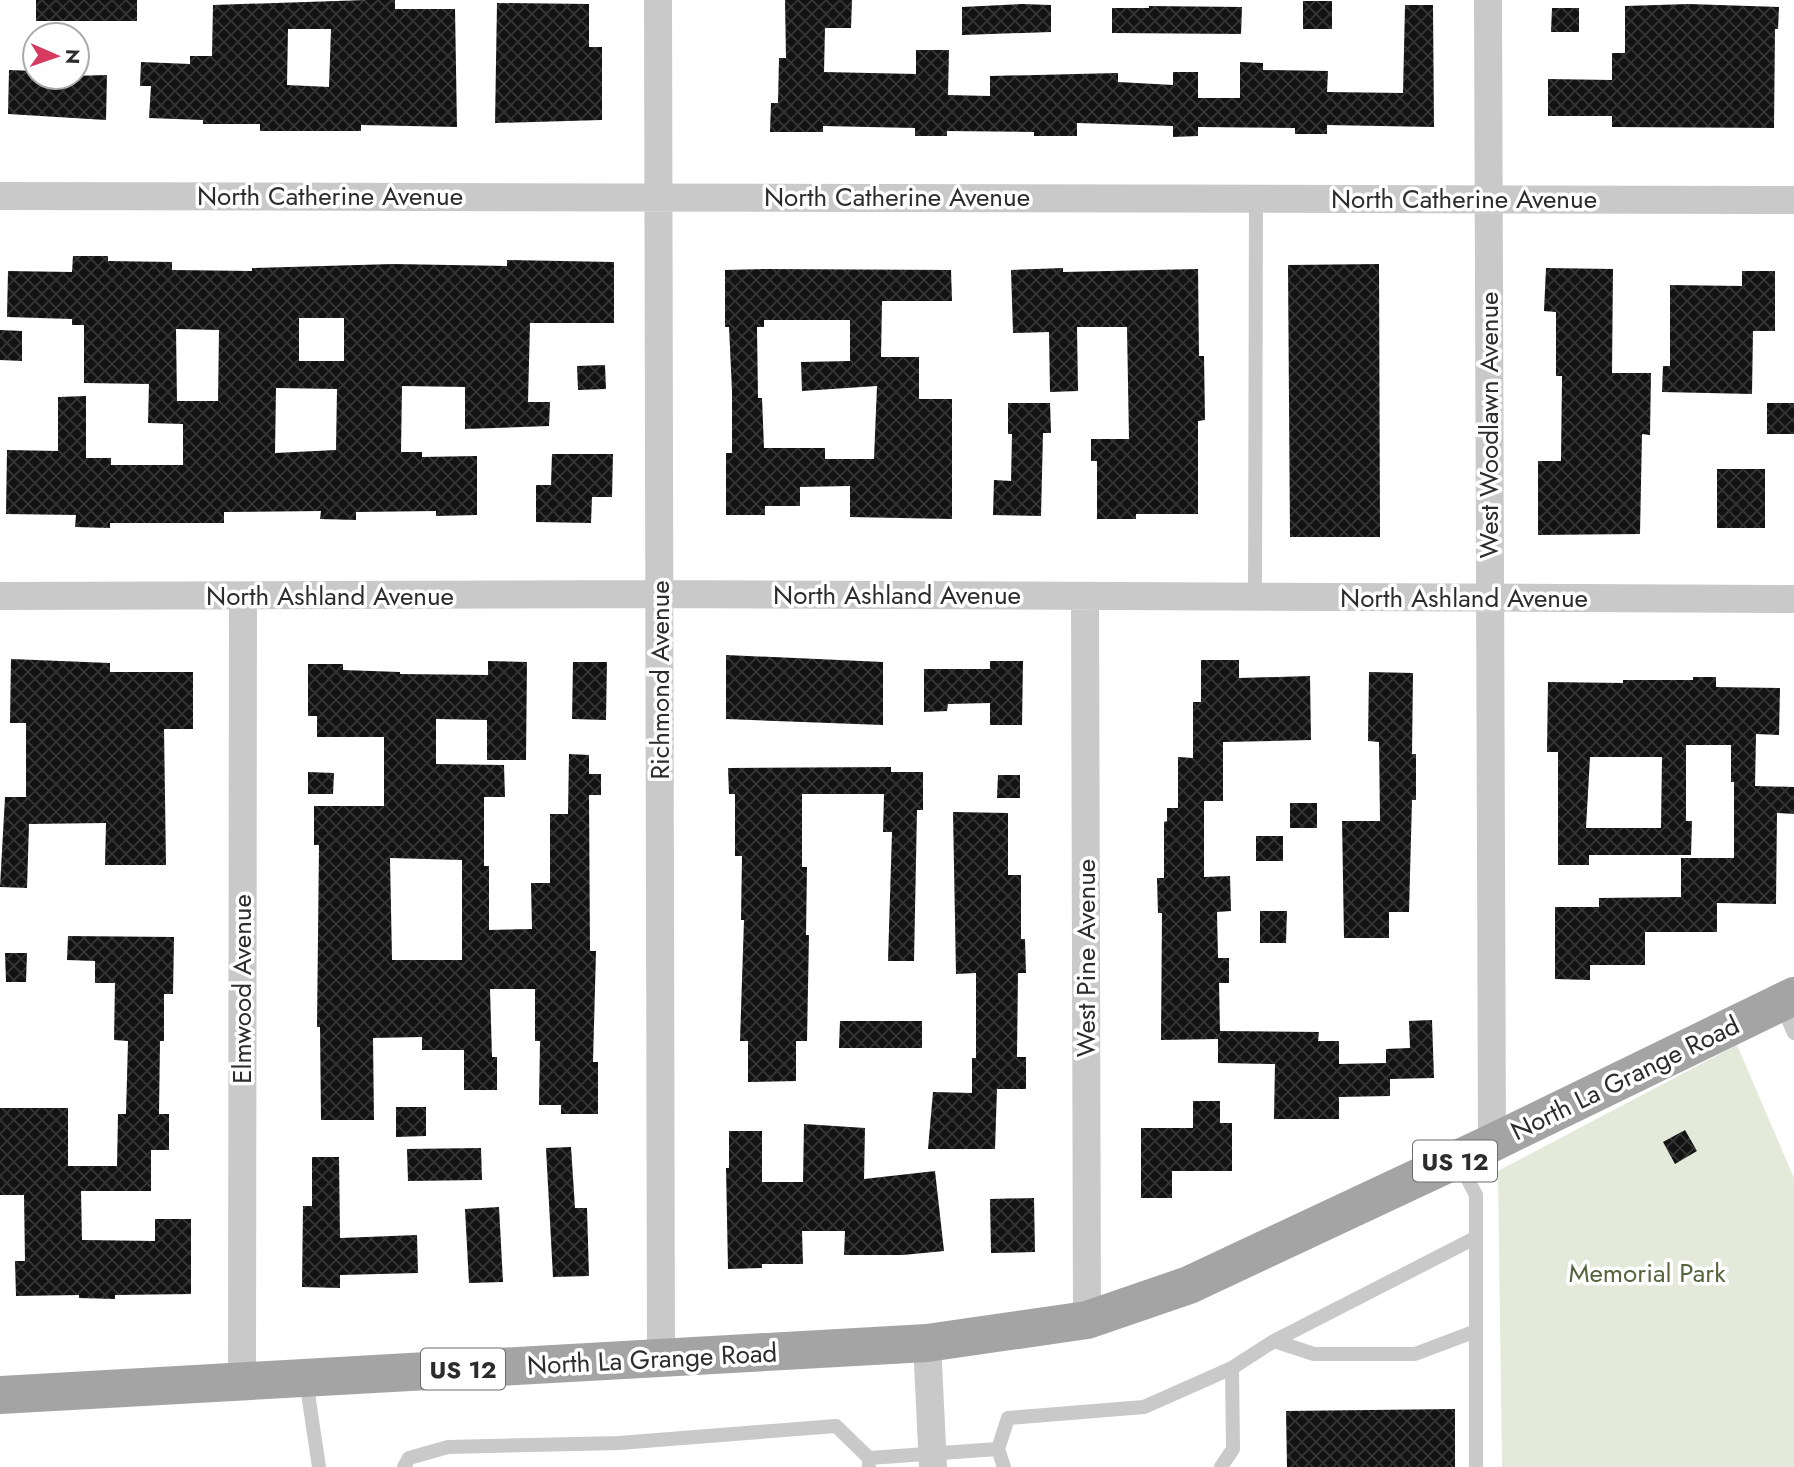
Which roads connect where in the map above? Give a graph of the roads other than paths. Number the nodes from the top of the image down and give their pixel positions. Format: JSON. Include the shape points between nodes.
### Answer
{"nodes":[{"id":1,"x":658,"y":0,"type":"edge"},
{"id":2,"x":1488,"y":0,"type":"edge"},
{"id":3,"x":0,"y":196,"type":"edge"},
{"id":4,"x":658,"y":196,"type":"junction"},
{"id":5,"x":1256,"y":198,"type":"junction"},
{"id":6,"x":1489,"y":199,"type":"junction"},
{"id":7,"x":1794,"y":200,"type":"edge"},
{"id":8,"x":660,"y":594,"type":"junction"},
{"id":9,"x":0,"y":596,"type":"edge"},
{"id":10,"x":243,"y":597,"type":"junction"},
{"id":11,"x":1086,"y":597,"type":"junction"},
{"id":12,"x":1255,"y":597,"type":"junction"},
{"id":13,"x":1489,"y":598,"type":"junction"},
{"id":14,"x":1794,"y":599,"type":"edge"},
{"id":15,"x":1789,"y":1010,"type":"edge"},
{"id":16,"x":1492,"y":1143,"type":"junction"},
{"id":17,"x":1457,"y":1160,"type":"junction"},
{"id":18,"x":1475,"y":1238,"type":"junction"},
{"id":19,"x":1099,"y":1316,"type":"junction"},
{"id":20,"x":1476,"y":1331,"type":"junction"},
{"id":21,"x":1274,"y":1341,"type":"junction"},
{"id":22,"x":927,"y":1343,"type":"junction"},
{"id":23,"x":661,"y":1360,"type":"junction"},
{"id":24,"x":1232,"y":1368,"type":"junction"},
{"id":25,"x":305,"y":1376,"type":"junction"},
{"id":26,"x":242,"y":1381,"type":"junction"},
{"id":27,"x":0,"y":1395,"type":"edge"},
{"id":28,"x":998,"y":1449,"type":"junction"},
{"id":29,"x":933,"y":1460,"type":"edge"},
{"id":30,"x":869,"y":1462,"type":"edge"},
{"id":31,"x":319,"y":1467,"type":"edge"},
{"id":32,"x":404,"y":1467,"type":"edge"},
{"id":33,"x":1004,"y":1467,"type":"edge"},
{"id":34,"x":1221,"y":1467,"type":"edge"},
{"id":35,"x":1476,"y":1467,"type":"edge"}],
"edges":[{"from":1,"to":4,"type":"street","name":"Richmond Avenue"},
{"from":2,"to":6,"type":"street","name":"West Woodlawn Avenue"},
{"from":3,"to":4,"type":"street","name":"North Catherine Avenue"},
{"from":4,"to":5,"type":"street","name":"North Catherine Avenue"},
{"from":4,"to":8,"type":"street","name":"Richmond Avenue"},
{"from":5,"to":6,"type":"street","name":"North Catherine Avenue"},
{"from":5,"to":12,"type":"lane"},
{"from":6,"to":7,"type":"street","name":"North Catherine Avenue"},
{"from":6,"to":13,"type":"street","name":"West Woodlawn Avenue"},
{"from":8,"to":10,"type":"street","name":"North Ashland Avenue"},
{"from":8,"to":11,"type":"street","name":"North Ashland Avenue"},
{"from":8,"to":23,"type":"street","name":"Richmond Avenue"},
{"from":9,"to":10,"type":"street","name":"North Ashland Avenue"},
{"from":10,"to":26,"type":"street","name":"Elmwood Avenue"},
{"from":11,"to":12,"type":"street","name":"North Ashland Avenue"},
{"from":11,"to":19,"type":"street","name":"West Pine Avenue"},
{"from":12,"to":13,"type":"street","name":"North Ashland Avenue"},
{"from":13,"to":14,"type":"street","name":"North Ashland Avenue"},
{"from":13,"to":16,"type":"street","name":"West Woodlawn Avenue"},
{"from":15,"to":16,"type":"main road","name":"North La Grange Road","number":"US 12"},
{"from":16,"to":17,"type":"main road","name":"North La Grange Road","number":"US 12"},
{"from":17,"to":18,"type":"lane","via":[[1475,1195]]},
{"from":17,"to":19,"type":"main road","name":"North La Grange Road","number":"US 12","via":[[1189,1285]]},
{"from":18,"to":20,"type":"lane"},
{"from":18,"to":21,"type":"lane"},
{"from":19,"to":22,"type":"main road","number":"US 12"},
{"from":20,"to":21,"type":"lane","via":[[1415,1354],[1314,1354]]},
{"from":20,"to":35,"type":"lane"},
{"from":21,"to":24,"type":"lane"},
{"from":22,"to":23,"type":"main road","name":"North La Grange Road","number":"US 12"},
{"from":22,"to":29,"type":"street"},
{"from":23,"to":25,"type":"main road","name":"North La Grange Road","number":"US 12"},
{"from":24,"to":28,"type":"lane","via":[[1144,1408],[1008,1418]]},
{"from":24,"to":34,"type":"lane","via":[[1233,1449]]},
{"from":25,"to":26,"type":"main road","name":"North La Grange Road","number":"US 12"},
{"from":25,"to":31,"type":"lane"},
{"from":26,"to":27,"type":"main road","name":"North La Grange Road","number":"US 12"},
{"from":28,"to":29,"type":"lane"},
{"from":28,"to":33,"type":"lane"},
{"from":29,"to":30,"type":"lane"},
{"from":30,"to":32,"type":"lane","via":[[836,1426],[619,1443],[448,1447],[409,1458]]}]}
